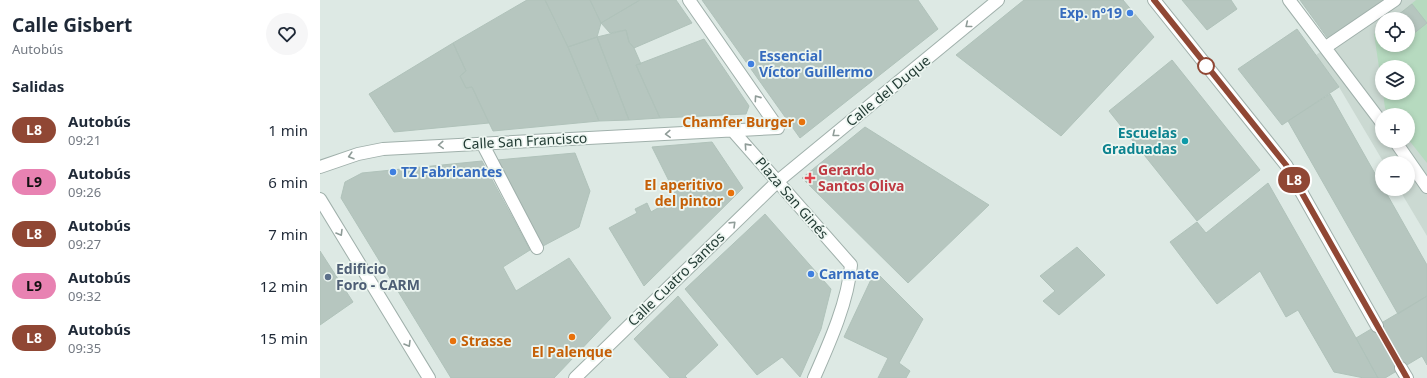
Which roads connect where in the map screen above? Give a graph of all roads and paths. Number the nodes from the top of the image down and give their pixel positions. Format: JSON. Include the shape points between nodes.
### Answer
{"nodes":[{"id":1,"x":689,"y":0,"type":"edge"},
{"id":2,"x":998,"y":0,"type":"edge"},
{"id":3,"x":1154,"y":0,"type":"edge"},
{"id":4,"x":1290,"y":0,"type":"edge"},
{"id":5,"x":1395,"y":0,"type":"edge"},
{"id":6,"x":1326,"y":47,"type":"junction"},
{"id":7,"x":1375,"y":114,"type":"edge"},
{"id":8,"x":734,"y":131,"type":"junction"},
{"id":9,"x":482,"y":143,"type":"junction"},
{"id":10,"x":1400,"y":148,"type":"edge"},
{"id":11,"x":320,"y":167,"type":"edge"},
{"id":12,"x":778,"y":181,"type":"junction"},
{"id":13,"x":1427,"y":187,"type":"edge"},
{"id":14,"x":320,"y":199,"type":"edge"},
{"id":15,"x":537,"y":248,"type":"dead end"},
{"id":16,"x":1377,"y":326,"type":"tunnel mouth"},
{"id":17,"x":429,"y":378,"type":"edge"},
{"id":18,"x":575,"y":378,"type":"edge"},
{"id":19,"x":814,"y":378,"type":"edge"}],
"edges":[{"from":8,"to":1,"type":"street","name":"Calle San Francisco","one_way":true,"via":[[778,128]]},
{"from":2,"to":12,"type":"street","name":"Calle del Duque","one_way":true},
{"from":3,"to":16,"type":"street","via":[[1286,165]]},
{"from":4,"to":6,"type":"street"},
{"from":5,"to":6,"type":"street"},
{"from":6,"to":7,"type":"street"},
{"from":8,"to":9,"type":"street","name":"Calle San Francisco","one_way":true},
{"from":12,"to":8,"type":"street","name":"Plaza San Ginés","one_way":true},
{"from":9,"to":11,"type":"street","name":"Calle San Francisco","one_way":true,"via":[[383,149],[358,154]]},
{"from":9,"to":15,"type":"street"},
{"from":10,"to":13,"type":"street"},
{"from":18,"to":12,"type":"street","name":"Calle Cuatro Santos","one_way":true},
{"from":12,"to":19,"type":"street","name":"Plaza San Ginés","via":[[850,265],[850,281]]},
{"from":14,"to":17,"type":"street","one_way":true}]}
